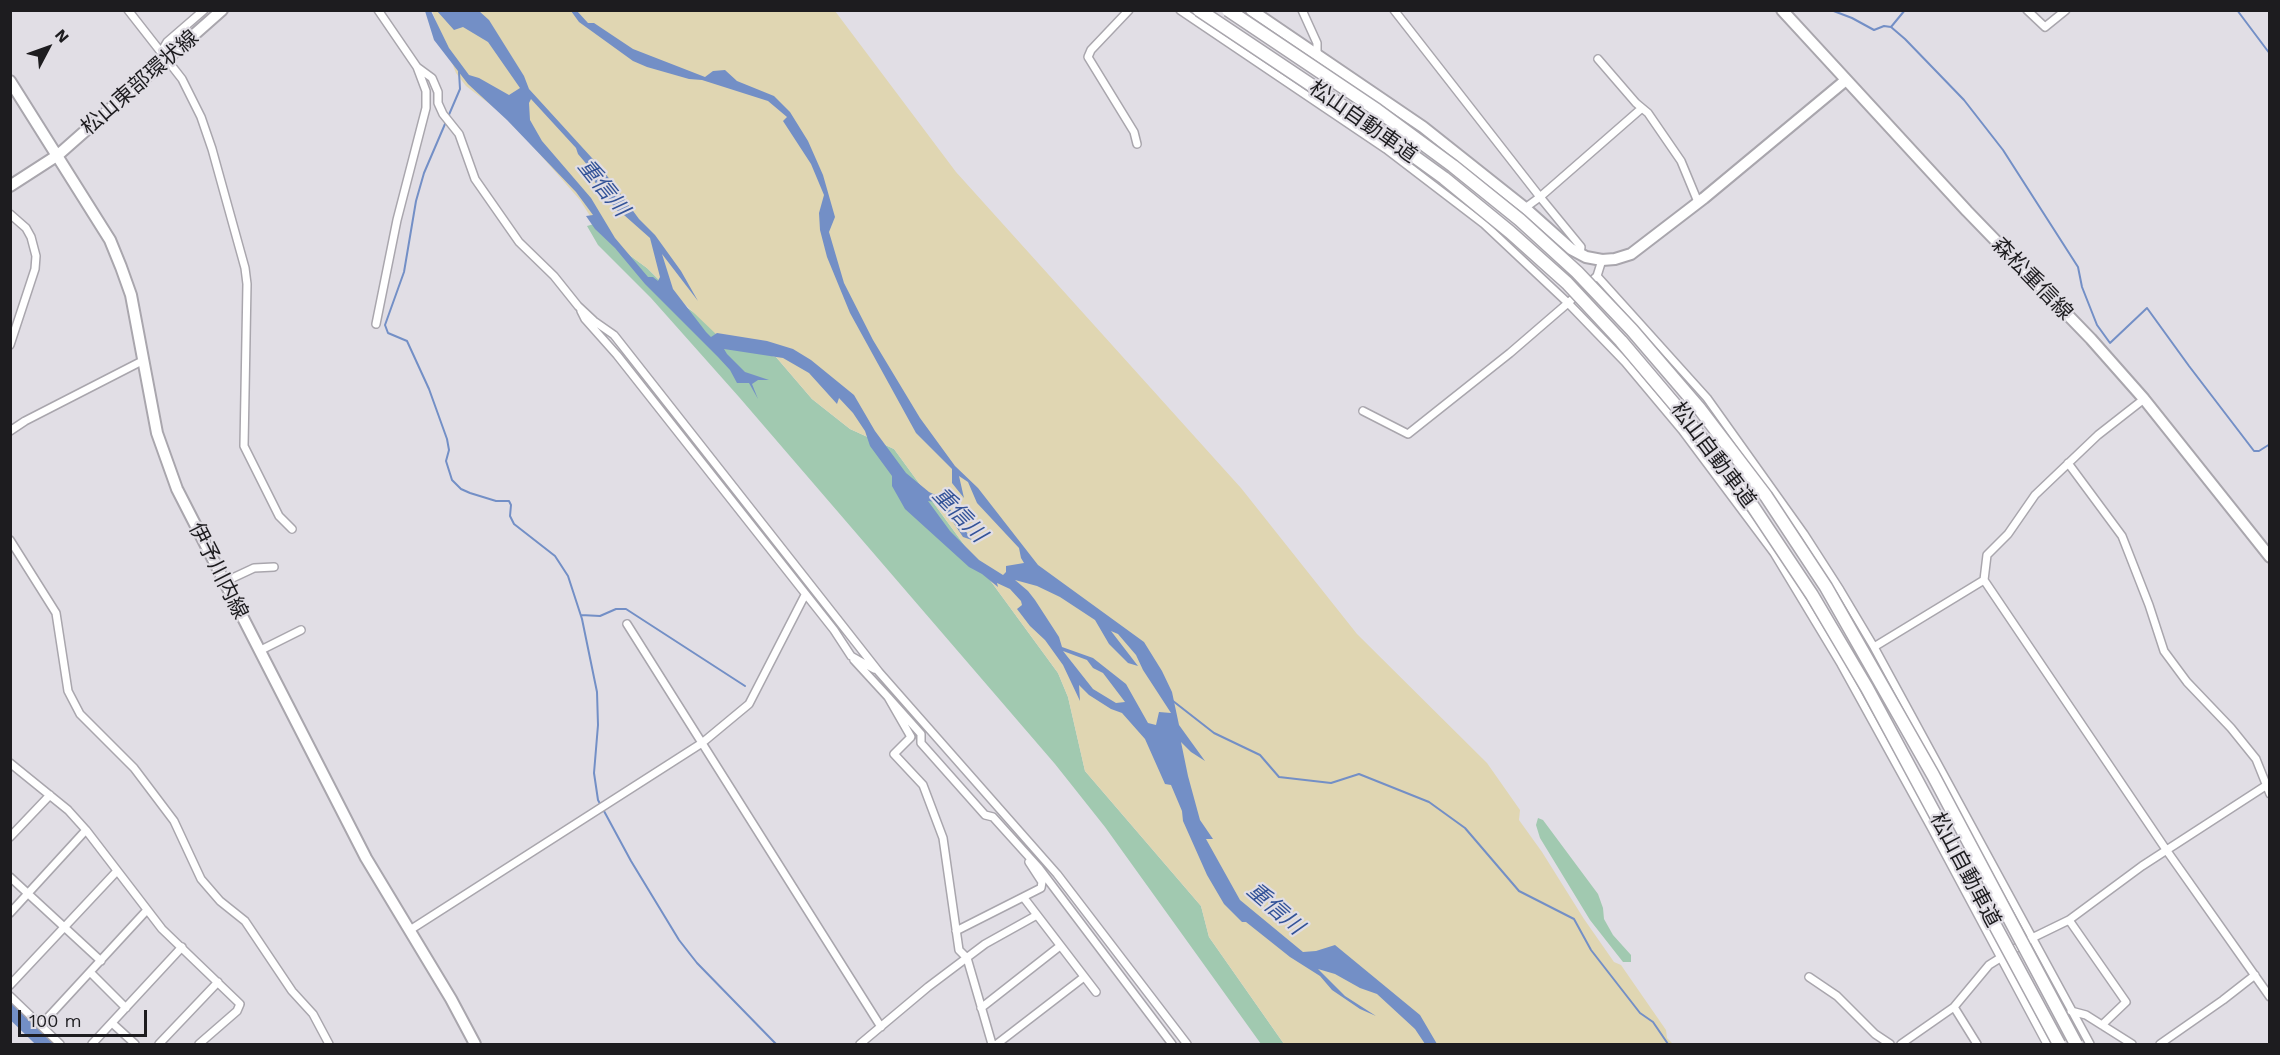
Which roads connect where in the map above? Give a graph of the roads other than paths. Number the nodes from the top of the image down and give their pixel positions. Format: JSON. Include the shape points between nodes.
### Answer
{"nodes":[{"id":1,"x":128,"y":10,"type":"edge"},
{"id":2,"x":204,"y":10,"type":"edge"},
{"id":3,"x":222,"y":10,"type":"edge"},
{"id":4,"x":378,"y":10,"type":"edge"},
{"id":5,"x":1129,"y":10,"type":"edge"},
{"id":6,"x":1180,"y":10,"type":"edge"},
{"id":7,"x":1199,"y":10,"type":"edge"},
{"id":8,"x":1228,"y":10,"type":"edge"},
{"id":9,"x":1251,"y":10,"type":"edge"},
{"id":10,"x":1302,"y":10,"type":"edge"},
{"id":11,"x":1394,"y":10,"type":"edge"},
{"id":12,"x":1782,"y":10,"type":"edge"},
{"id":13,"x":2027,"y":10,"type":"edge"},
{"id":14,"x":2066,"y":10,"type":"edge"},
{"id":15,"x":1317,"y":55,"type":"junction"},
{"id":16,"x":164,"y":56,"type":"junction"},
{"id":17,"x":1598,"y":59,"type":"dead end"},
{"id":18,"x":417,"y":67,"type":"junction"},
{"id":19,"x":1846,"y":80,"type":"junction"},
{"id":20,"x":10,"y":81,"type":"edge"},
{"id":21,"x":1642,"y":108,"type":"junction"},
{"id":22,"x":1137,"y":144,"type":"dead end"},
{"id":23,"x":58,"y":155,"type":"junction"},
{"id":24,"x":10,"y":186,"type":"edge"},
{"id":25,"x":1540,"y":197,"type":"junction"},
{"id":26,"x":1698,"y":202,"type":"junction"},
{"id":27,"x":1526,"y":208,"type":"junction"},
{"id":28,"x":10,"y":213,"type":"edge"},
{"id":29,"x":1580,"y":254,"type":"junction"},
{"id":30,"x":1602,"y":260,"type":"junction"},
{"id":31,"x":1597,"y":276,"type":"junction"},
{"id":32,"x":1568,"y":303,"type":"junction"},
{"id":33,"x":578,"y":306,"type":"junction"},
{"id":34,"x":376,"y":324,"type":"dead end"},
{"id":35,"x":10,"y":345,"type":"edge"},
{"id":36,"x":142,"y":361,"type":"junction"},
{"id":37,"x":2144,"y":399,"type":"junction"},
{"id":38,"x":1363,"y":411,"type":"dead end"},
{"id":39,"x":10,"y":431,"type":"edge"},
{"id":40,"x":2068,"y":463,"type":"junction"},
{"id":41,"x":292,"y":529,"type":"dead end"},
{"id":42,"x":10,"y":540,"type":"edge"},
{"id":43,"x":2270,"y":557,"type":"edge"},
{"id":44,"x":274,"y":567,"type":"dead end"},
{"id":45,"x":1984,"y":580,"type":"junction"},
{"id":46,"x":224,"y":582,"type":"junction"},
{"id":47,"x":805,"y":595,"type":"junction"},
{"id":48,"x":627,"y":624,"type":"dead end"},
{"id":49,"x":301,"y":630,"type":"dead end"},
{"id":50,"x":1874,"y":647,"type":"junction"},
{"id":51,"x":259,"y":651,"type":"junction"},
{"id":52,"x":851,"y":656,"type":"junction"},
{"id":53,"x":879,"y":672,"type":"junction"},
{"id":54,"x":888,"y":697,"type":"junction"},
{"id":55,"x":702,"y":742,"type":"junction"},
{"id":56,"x":11,"y":763,"type":"edge"},
{"id":57,"x":2268,"y":784,"type":"edge"},
{"id":58,"x":2270,"y":794,"type":"edge"},
{"id":59,"x":50,"y":795,"type":"junction"},
{"id":60,"x":1002,"y":810,"type":"junction"},
{"id":61,"x":86,"y":830,"type":"junction"},
{"id":62,"x":10,"y":837,"type":"edge"},
{"id":63,"x":1016,"y":842,"type":"junction"},
{"id":64,"x":2166,"y":851,"type":"junction"},
{"id":65,"x":117,"y":871,"type":"junction"},
{"id":66,"x":10,"y":877,"type":"edge"},
{"id":67,"x":28,"y":894,"type":"junction"},
{"id":68,"x":1024,"y":898,"type":"junction"},
{"id":69,"x":147,"y":910,"type":"junction"},
{"id":70,"x":10,"y":913,"type":"edge"},
{"id":71,"x":1036,"y":915,"type":"junction"},
{"id":72,"x":2069,"y":920,"type":"junction"},
{"id":73,"x":64,"y":927,"type":"junction"},
{"id":74,"x":410,"y":930,"type":"junction"},
{"id":75,"x":956,"y":931,"type":"junction"},
{"id":76,"x":2032,"y":938,"type":"junction"},
{"id":77,"x":1060,"y":946,"type":"junction"},
{"id":78,"x":182,"y":947,"type":"junction"},
{"id":79,"x":2000,"y":957,"type":"junction"},
{"id":80,"x":967,"y":958,"type":"junction"},
{"id":81,"x":100,"y":961,"type":"junction"},
{"id":82,"x":90,"y":972,"type":"junction"},
{"id":83,"x":2254,"y":975,"type":"junction"},
{"id":84,"x":1084,"y":977,"type":"junction"},
{"id":85,"x":1809,"y":977,"type":"dead end"},
{"id":86,"x":2270,"y":979,"type":"edge"},
{"id":87,"x":218,"y":982,"type":"junction"},
{"id":88,"x":10,"y":985,"type":"edge"},
{"id":89,"x":2262,"y":985,"type":"junction"},
{"id":90,"x":1096,"y":992,"type":"dead end"},
{"id":91,"x":2270,"y":997,"type":"edge"},
{"id":92,"x":11,"y":998,"type":"edge"},
{"id":93,"x":1954,"y":1007,"type":"junction"},
{"id":94,"x":126,"y":1008,"type":"junction"},
{"id":95,"x":981,"y":1008,"type":"junction"},
{"id":96,"x":2071,"y":1011,"type":"junction"},
{"id":97,"x":112,"y":1023,"type":"junction"},
{"id":98,"x":41,"y":1025,"type":"junction"},
{"id":99,"x":2102,"y":1025,"type":"junction"},
{"id":100,"x":881,"y":1027,"type":"junction"},
{"id":101,"x":60,"y":1044,"type":"edge"},
{"id":102,"x":92,"y":1044,"type":"edge"},
{"id":103,"x":135,"y":1044,"type":"edge"},
{"id":104,"x":159,"y":1044,"type":"edge"},
{"id":105,"x":199,"y":1044,"type":"edge"},
{"id":106,"x":329,"y":1044,"type":"edge"},
{"id":107,"x":475,"y":1044,"type":"edge"},
{"id":108,"x":860,"y":1044,"type":"edge"},
{"id":109,"x":992,"y":1044,"type":"edge"},
{"id":110,"x":997,"y":1044,"type":"edge"},
{"id":111,"x":1172,"y":1044,"type":"edge"},
{"id":112,"x":1187,"y":1044,"type":"edge"},
{"id":113,"x":1890,"y":1044,"type":"edge"},
{"id":114,"x":1901,"y":1044,"type":"edge"},
{"id":115,"x":1977,"y":1044,"type":"edge"},
{"id":116,"x":2047,"y":1044,"type":"edge"},
{"id":117,"x":2058,"y":1044,"type":"edge"},
{"id":118,"x":2076,"y":1044,"type":"edge"},
{"id":119,"x":2090,"y":1044,"type":"edge"},
{"id":120,"x":2132,"y":1044,"type":"edge"},
{"id":121,"x":2160,"y":1044,"type":"edge"}],
"edges":[{"from":1,"to":16,"type":"street"},
{"from":2,"to":16,"type":"street","via":[[167,42]]},
{"from":3,"to":16,"type":"main road","name":"松山東部環状線"},
{"from":4,"to":18,"type":"street"},
{"from":5,"to":22,"type":"street","via":[[1088,57],[1134,132]]},
{"from":6,"to":32,"type":"street","via":[[1386,149],[1484,224]]},
{"from":7,"to":117,"type":"highway","name":"松山自動車道","bridge":true,"via":[[1368,123],[1510,232],[1622,341],[1687,419],[1752,505],[1818,604]]},
{"from":8,"to":118,"type":"highway","name":"松山自動車道","bridge":true,"via":[[1377,110],[1520,220],[1632,330],[1699,408],[1766,495],[1832,596],[1933,775]]},
{"from":9,"to":15,"type":"main road"},
{"from":10,"to":15,"type":"street","via":[[1317,43]]},
{"from":11,"to":25,"type":"street"},
{"from":12,"to":19,"type":"main road","name":"森松重信線"},
{"from":13,"to":14,"type":"street","via":[[2045,27]]},
{"from":15,"to":27,"type":"main road","via":[[1400,111]]},
{"from":16,"to":23,"type":"main road","name":"松山東部環状線"},
{"from":16,"to":41,"type":"street","via":[[182,79],[201,117],[245,268],[244,446],[279,516]]},
{"from":17,"to":21,"type":"street"},
{"from":18,"to":33,"type":"street","via":[[432,78],[438,103],[459,134],[475,179],[519,242]]},
{"from":18,"to":34,"type":"street","via":[[426,91],[426,108]]},
{"from":19,"to":26,"type":"main road"},
{"from":19,"to":37,"type":"main road","name":"森松重信線"},
{"from":20,"to":23,"type":"main road","name":"伊予川内線"},
{"from":21,"to":25,"type":"street"},
{"from":21,"to":26,"type":"street","via":[[1681,161]]},
{"from":23,"to":24,"type":"main road","name":"松山東部環状線"},
{"from":23,"to":36,"type":"main road","name":"伊予川内線","via":[[110,240],[131,295]]},
{"from":25,"to":27,"type":"street"},
{"from":25,"to":29,"type":"street","via":[[1581,248]]},
{"from":26,"to":30,"type":"main road","via":[[1631,255]]},
{"from":27,"to":29,"type":"main road"},
{"from":28,"to":35,"type":"street","via":[[26,228],[36,256]]},
{"from":29,"to":30,"type":"main road"},
{"from":30,"to":31,"type":"street"},
{"from":31,"to":32,"type":"street"},
{"from":31,"to":50,"type":"street","via":[[1707,398],[1804,534]]},
{"from":32,"to":38,"type":"street","via":[[1408,434]]},
{"from":32,"to":79,"type":"street","via":[[1683,429],[1774,553],[1847,674]]},
{"from":33,"to":47,"type":"street"},
{"from":33,"to":53,"type":"street","via":[[614,335]]},
{"from":36,"to":39,"type":"street"},
{"from":36,"to":46,"type":"main road","name":"伊予川内線","via":[[157,433],[177,489]]},
{"from":37,"to":40,"type":"street"},
{"from":37,"to":43,"type":"main road","name":"森松重信線"},
{"from":40,"to":45,"type":"street","via":[[2035,495],[2008,534],[1987,555]]},
{"from":40,"to":57,"type":"street","via":[[2122,536],[2163,651],[2256,759]]},
{"from":42,"to":106,"type":"street","via":[[56,613],[68,691],[80,714],[134,768],[174,821],[201,879],[219,901],[245,921],[292,991],[313,1014]]},
{"from":44,"to":46,"type":"street","via":[[254,568]]},
{"from":45,"to":50,"type":"street"},
{"from":45,"to":64,"type":"street"},
{"from":46,"to":51,"type":"main road","name":"伊予川内線"},
{"from":47,"to":52,"type":"street"},
{"from":47,"to":55,"type":"street","via":[[748,704]]},
{"from":48,"to":55,"type":"street"},
{"from":49,"to":51,"type":"street"},
{"from":50,"to":76,"type":"street"},
{"from":51,"to":74,"type":"main road","name":"伊予川内線","via":[[366,858]]},
{"from":52,"to":53,"type":"street"},
{"from":52,"to":54,"type":"street"},
{"from":53,"to":60,"type":"street"},
{"from":54,"to":63,"type":"street","via":[[921,734],[921,743],[928,752],[985,815],[993,817]]},
{"from":54,"to":75,"type":"street","via":[[911,737],[894,754],[923,785],[943,838]]},
{"from":55,"to":74,"type":"street"},
{"from":55,"to":100,"type":"street"},
{"from":56,"to":59,"type":"street"},
{"from":57,"to":58,"type":"street"},
{"from":57,"to":64,"type":"street"},
{"from":59,"to":61,"type":"street"},
{"from":59,"to":62,"type":"street"},
{"from":60,"to":63,"type":"street"},
{"from":60,"to":112,"type":"street","via":[[1057,874]]},
{"from":61,"to":65,"type":"street"},
{"from":61,"to":67,"type":"street"},
{"from":63,"to":68,"type":"street","via":[[1042,882],[1041,888]]},
{"from":63,"to":111,"type":"street"},
{"from":64,"to":72,"type":"street"},
{"from":64,"to":83,"type":"street"},
{"from":65,"to":69,"type":"street"},
{"from":65,"to":73,"type":"street"},
{"from":66,"to":67,"type":"street"},
{"from":67,"to":70,"type":"street"},
{"from":67,"to":73,"type":"street"},
{"from":68,"to":71,"type":"street"},
{"from":68,"to":75,"type":"street"},
{"from":69,"to":78,"type":"street"},
{"from":69,"to":81,"type":"street"},
{"from":71,"to":77,"type":"street"},
{"from":71,"to":80,"type":"street"},
{"from":72,"to":76,"type":"street"},
{"from":72,"to":99,"type":"street","via":[[2126,1002]]},
{"from":73,"to":81,"type":"street"},
{"from":73,"to":88,"type":"street"},
{"from":74,"to":107,"type":"main road","name":"伊予川内線"},
{"from":75,"to":80,"type":"street","via":[[959,950]]},
{"from":76,"to":79,"type":"street"},
{"from":76,"to":96,"type":"street"},
{"from":77,"to":84,"type":"street"},
{"from":77,"to":95,"type":"street"},
{"from":78,"to":87,"type":"street"},
{"from":78,"to":94,"type":"street"},
{"from":79,"to":93,"type":"street"},
{"from":79,"to":116,"type":"street"},
{"from":80,"to":95,"type":"street"},
{"from":80,"to":100,"type":"street"},
{"from":81,"to":82,"type":"street"},
{"from":82,"to":94,"type":"street"},
{"from":82,"to":98,"type":"street"},
{"from":83,"to":89,"type":"street"},
{"from":83,"to":121,"type":"street"},
{"from":84,"to":90,"type":"street"},
{"from":84,"to":110,"type":"street"},
{"from":85,"to":113,"type":"street","via":[[1837,996]]},
{"from":86,"to":89,"type":"street"},
{"from":87,"to":104,"type":"street"},
{"from":87,"to":105,"type":"street","via":[[240,1004]]},
{"from":89,"to":91,"type":"street"},
{"from":92,"to":98,"type":"street"},
{"from":93,"to":114,"type":"street"},
{"from":93,"to":115,"type":"street"},
{"from":94,"to":97,"type":"street"},
{"from":95,"to":109,"type":"street"},
{"from":96,"to":99,"type":"street"},
{"from":96,"to":119,"type":"street"},
{"from":97,"to":102,"type":"street"},
{"from":97,"to":103,"type":"street"},
{"from":98,"to":101,"type":"street"},
{"from":99,"to":120,"type":"street"},
{"from":100,"to":108,"type":"street"}]}
